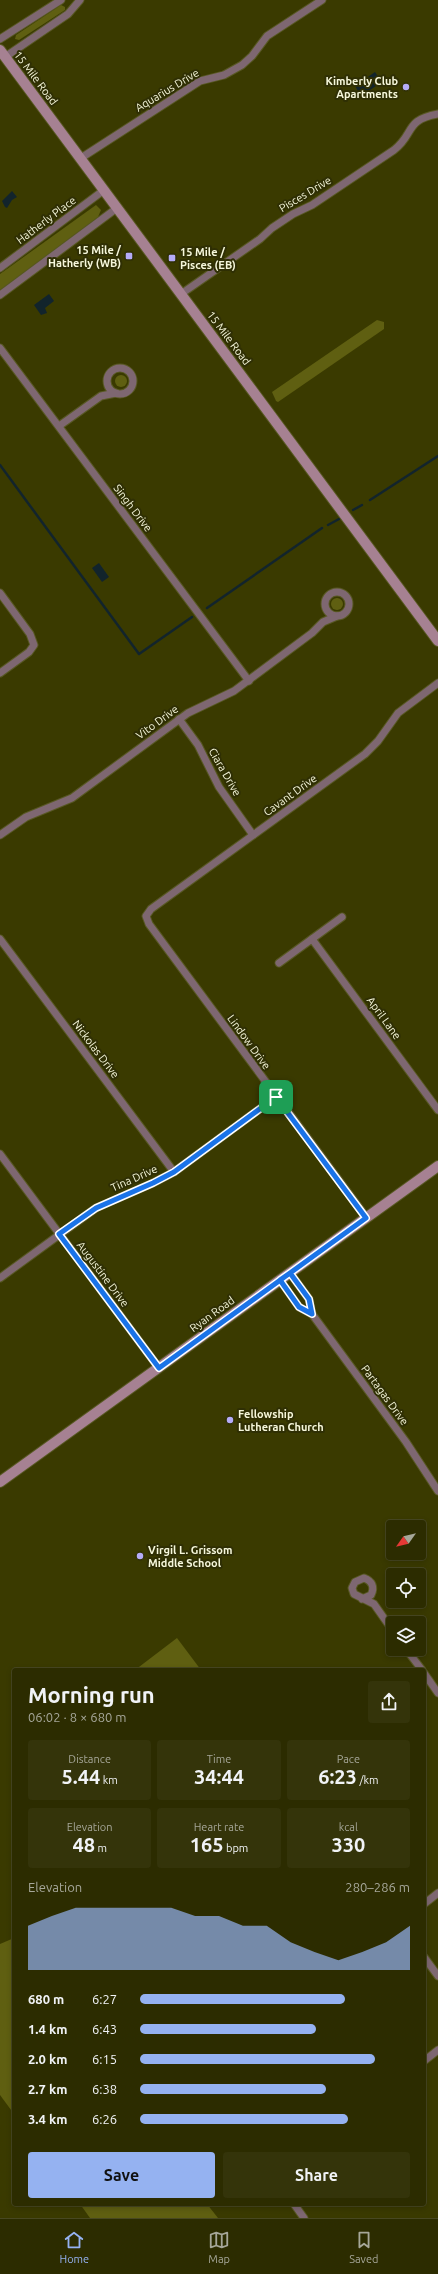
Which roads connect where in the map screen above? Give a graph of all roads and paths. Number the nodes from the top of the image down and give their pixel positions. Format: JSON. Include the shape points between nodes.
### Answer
{"nodes":[{"id":1,"x":61,"y":0,"type":"edge"},
{"id":2,"x":80,"y":0,"type":"edge"},
{"id":3,"x":322,"y":0,"type":"edge"},
{"id":4,"x":0,"y":39,"type":"edge"},
{"id":5,"x":3,"y":53,"type":"edge"},
{"id":6,"x":438,"y":114,"type":"edge"},
{"id":7,"x":81,"y":158,"type":"junction"},
{"id":8,"x":104,"y":190,"type":"junction"},
{"id":9,"x":117,"y":208,"type":"junction"},
{"id":10,"x":0,"y":268,"type":"edge"},
{"id":11,"x":181,"y":294,"type":"junction"},
{"id":12,"x":0,"y":295,"type":"edge"},
{"id":13,"x":0,"y":348,"type":"edge"},
{"id":14,"x":108,"y":381,"type":"junction"},
{"id":15,"x":117,"y":393,"type":"junction"},
{"id":16,"x":101,"y":396,"type":"junction"},
{"id":17,"x":59,"y":426,"type":"junction"},
{"id":18,"x":0,"y":593,"type":"edge"},
{"id":19,"x":326,"y":607,"type":"junction"},
{"id":20,"x":337,"y":616,"type":"junction"},
{"id":21,"x":323,"y":622,"type":"junction"},
{"id":22,"x":438,"y":641,"type":"edge"},
{"id":23,"x":0,"y":673,"type":"edge"},
{"id":24,"x":249,"y":680,"type":"junction"},
{"id":25,"x":438,"y":683,"type":"edge"},
{"id":26,"x":179,"y":719,"type":"junction"},
{"id":27,"x":0,"y":835,"type":"edge"},
{"id":28,"x":253,"y":835,"type":"junction"},
{"id":29,"x":146,"y":916,"type":"joint"},
{"id":30,"x":342,"y":917,"type":"dead end"},
{"id":31,"x":0,"y":939,"type":"edge"},
{"id":32,"x":312,"y":939,"type":"junction"},
{"id":33,"x":279,"y":963,"type":"dead end"},
{"id":34,"x":276,"y":1097,"type":"junction"},
{"id":35,"x":438,"y":1110,"type":"edge"},
{"id":36,"x":0,"y":1154,"type":"edge"},
{"id":37,"x":438,"y":1166,"type":"edge"},
{"id":38,"x":174,"y":1172,"type":"junction"},
{"id":39,"x":366,"y":1218,"type":"junction"},
{"id":40,"x":59,"y":1234,"type":"junction"},
{"id":41,"x":290,"y":1273,"type":"junction"},
{"id":42,"x":0,"y":1278,"type":"edge"},
{"id":43,"x":280,"y":1280,"type":"junction"},
{"id":44,"x":312,"y":1314,"type":"junction"},
{"id":45,"x":159,"y":1368,"type":"junction"},
{"id":46,"x":0,"y":1482,"type":"edge"},
{"id":47,"x":438,"y":1491,"type":"edge"},
{"id":48,"x":372,"y":1592,"type":"junction"},
{"id":49,"x":362,"y":1599,"type":"junction"},
{"id":50,"x":374,"y":1604,"type":"junction"},
{"id":51,"x":386,"y":1620,"type":"edge"},
{"id":52,"x":411,"y":1656,"type":"edge"},
{"id":53,"x":420,"y":1668,"type":"edge"},
{"id":54,"x":426,"y":1676,"type":"edge"},
{"id":55,"x":438,"y":1693,"type":"edge"},
{"id":56,"x":438,"y":1893,"type":"edge"},
{"id":57,"x":426,"y":1902,"type":"edge"},
{"id":58,"x":426,"y":1960,"type":"edge"},
{"id":59,"x":438,"y":1976,"type":"edge"},
{"id":60,"x":438,"y":2050,"type":"edge"},
{"id":61,"x":426,"y":2059,"type":"edge"},
{"id":62,"x":295,"y":2206,"type":"edge"},
{"id":63,"x":304,"y":2218,"type":"edge"}],
"edges":[{"from":1,"to":4,"type":"street"},
{"from":2,"to":5,"type":"street","via":[[68,14]]},
{"from":3,"to":7,"type":"street","name":"Aquarius Drive","via":[[267,36],[242,65],[224,75],[200,81]]},
{"from":5,"to":7,"type":"main road","name":"15 Mile Road"},
{"from":6,"to":11,"type":"street","name":"Pisces Drive","via":[[424,117],[414,123],[394,150],[312,205],[272,228]]},
{"from":7,"to":8,"type":"main road","name":"15 Mile Road"},
{"from":8,"to":9,"type":"main road","name":"15 Mile Road"},
{"from":8,"to":10,"type":"street","name":"Hatherly Place"},
{"from":9,"to":11,"type":"main road","name":"15 Mile Road"},
{"from":9,"to":12,"type":"street"},
{"from":11,"to":22,"type":"main road","name":"15 Mile Road"},
{"from":13,"to":17,"type":"street","name":"Singh Drive"},
{"from":14,"to":15,"type":"street","via":[[110,389]]},
{"from":14,"to":15,"type":"street","via":[[114,370],[123,368],[130,372],[133,380],[131,388],[125,393]]},
{"from":14,"to":16,"type":"street"},
{"from":15,"to":16,"type":"street"},
{"from":16,"to":17,"type":"street"},
{"from":17,"to":24,"type":"street","name":"Singh Drive"},
{"from":18,"to":23,"type":"street","via":[[30,634],[34,645],[29,652]]},
{"from":19,"to":20,"type":"street","via":[[330,613]]},
{"from":19,"to":20,"type":"street","name":"Vito Drive","via":[[326,599],[331,594],[338,592],[345,595],[349,602],[347,610]]},
{"from":19,"to":21,"type":"street","name":"Vito Drive"},
{"from":20,"to":21,"type":"street","name":"Vito Drive"},
{"from":21,"to":24,"type":"street","name":"Vito Drive"},
{"from":24,"to":26,"type":"street","name":"Vito Drive","via":[[222,698],[203,704]]},
{"from":25,"to":28,"type":"street","name":"Cavant Drive","via":[[398,713],[368,751]]},
{"from":26,"to":27,"type":"street","name":"Vito Drive","via":[[72,798],[26,817]]},
{"from":26,"to":28,"type":"street","name":"Ciara Drive","via":[[198,745],[219,787]]},
{"from":28,"to":29,"type":"street","name":"Cavant Drive","via":[[151,909]]},
{"from":29,"to":34,"type":"street","name":"Lindow Drive","via":[[149,924]]},
{"from":30,"to":32,"type":"street"},
{"from":31,"to":38,"type":"street","name":"Nickolas Drive"},
{"from":32,"to":33,"type":"street"},
{"from":32,"to":35,"type":"street","name":"April Lane"},
{"from":34,"to":38,"type":"street","name":"Tina Drive"},
{"from":34,"to":39,"type":"street","name":"Lindow Drive"},
{"from":36,"to":40,"type":"street","name":"Augustine Drive"},
{"from":37,"to":39,"type":"main road","name":"Ryan Road"},
{"from":38,"to":40,"type":"street","name":"Tina Drive","via":[[96,1208]]},
{"from":39,"to":41,"type":"main road","name":"Ryan Road"},
{"from":40,"to":42,"type":"street","name":"Tina Drive"},
{"from":40,"to":45,"type":"street","name":"Augustine Drive"},
{"from":41,"to":43,"type":"main road","name":"Ryan Road"},
{"from":41,"to":44,"type":"street","via":[[309,1299]]},
{"from":43,"to":44,"type":"street","via":[[299,1307]]},
{"from":43,"to":45,"type":"main road","name":"Ryan Road"},
{"from":44,"to":47,"type":"street","name":"Partagas Drive","via":[[406,1442]]},
{"from":45,"to":46,"type":"main road","name":"Ryan Road"},
{"from":48,"to":49,"type":"street","via":[[369,1597]]},
{"from":48,"to":49,"type":"street","via":[[372,1585],[368,1579],[358,1579],[353,1585],[353,1591]]},
{"from":48,"to":50,"type":"street"},
{"from":49,"to":50,"type":"street"},
{"from":50,"to":51,"type":"street"},
{"from":52,"to":53,"type":"street"},
{"from":54,"to":55,"type":"street"},
{"from":56,"to":57,"type":"street"},
{"from":58,"to":59,"type":"street"},
{"from":60,"to":61,"type":"street"},
{"from":62,"to":63,"type":"street"}]}
